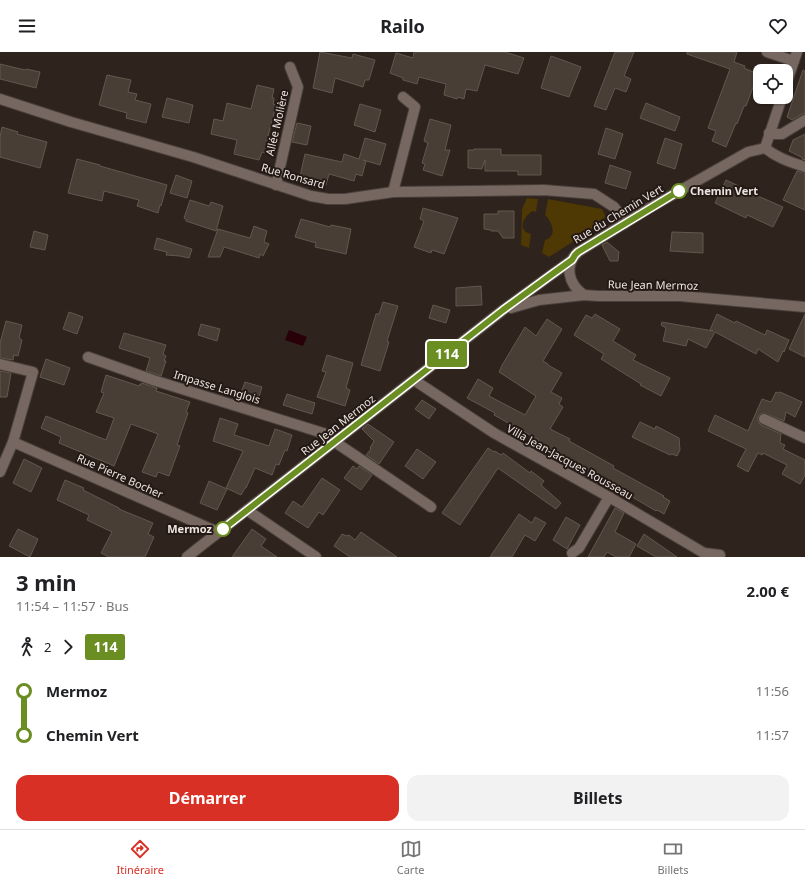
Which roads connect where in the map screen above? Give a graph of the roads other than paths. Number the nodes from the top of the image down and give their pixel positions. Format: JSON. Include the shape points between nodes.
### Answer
{"nodes":[{"id":1,"x":766,"y":52,"type":"edge"},
{"id":2,"x":795,"y":57,"type":"edge"},
{"id":3,"x":290,"y":67,"type":"dead end"},
{"id":4,"x":403,"y":97,"type":"dead end"},
{"id":5,"x":0,"y":99,"type":"edge"},
{"id":6,"x":779,"y":104,"type":"edge"},
{"id":7,"x":805,"y":120,"type":"edge"},
{"id":8,"x":769,"y":133,"type":"junction"},
{"id":9,"x":765,"y":148,"type":"junction"},
{"id":10,"x":805,"y":167,"type":"edge"},
{"id":11,"x":276,"y":184,"type":"junction"},
{"id":12,"x":393,"y":192,"type":"junction"},
{"id":13,"x":624,"y":224,"type":"junction"},
{"id":14,"x":572,"y":260,"type":"junction"},
{"id":15,"x":584,"y":295,"type":"junction"},
{"id":16,"x":805,"y":307,"type":"edge"},
{"id":17,"x":503,"y":310,"type":"junction"},
{"id":18,"x":88,"y":357,"type":"dead end"},
{"id":19,"x":0,"y":364,"type":"edge"},
{"id":20,"x":414,"y":380,"type":"junction"},
{"id":21,"x":764,"y":419,"type":"dead end"},
{"id":22,"x":805,"y":438,"type":"edge"},
{"id":23,"x":337,"y":440,"type":"junction"},
{"id":24,"x":13,"y":442,"type":"junction"},
{"id":25,"x":0,"y":472,"type":"edge"},
{"id":26,"x":609,"y":497,"type":"junction"},
{"id":27,"x":431,"y":508,"type":"dead end"},
{"id":28,"x":248,"y":510,"type":"junction"},
{"id":29,"x":218,"y":532,"type":"junction"},
{"id":30,"x":572,"y":553,"type":"dead end"},
{"id":31,"x":720,"y":555,"type":"dead end"},
{"id":32,"x":187,"y":557,"type":"edge"},
{"id":33,"x":316,"y":557,"type":"edge"}],
"edges":[{"from":1,"to":2,"type":"street"},
{"from":3,"to":11,"type":"street","name":"Allée Molière","via":[[298,87]]},
{"from":4,"to":12,"type":"street","via":[[416,107]]},
{"from":5,"to":11,"type":"street","name":"Rue Ronsard"},
{"from":6,"to":8,"type":"street"},
{"from":7,"to":8,"type":"street","via":[[782,134]]},
{"from":8,"to":9,"type":"street"},
{"from":9,"to":10,"type":"street","via":[[784,160]]},
{"from":9,"to":13,"type":"street","name":"Rue du Chemin Vert","via":[[748,152]]},
{"from":11,"to":12,"type":"street","name":"Rue Ronsard","via":[[328,199]]},
{"from":12,"to":13,"type":"street","name":"Rue Ronsard","via":[[544,190],[594,194],[614,207]]},
{"from":13,"to":14,"type":"street","name":"Rue du Chemin Vert","via":[[578,252]]},
{"from":14,"to":15,"type":"street","via":[[570,278],[575,288]]},
{"from":14,"to":17,"type":"street","name":"Rue Jean Mermoz"},
{"from":15,"to":16,"type":"street","name":"Rue Jean Mermoz","via":[[680,296]]},
{"from":15,"to":17,"type":"street","name":"Rue Jean Mermoz","via":[[539,300]]},
{"from":17,"to":20,"type":"street","name":"Rue Jean Mermoz"},
{"from":18,"to":23,"type":"street","name":"Impasse Langlois"},
{"from":19,"to":24,"type":"street","via":[[33,372]]},
{"from":20,"to":23,"type":"street","name":"Rue Jean Mermoz"},
{"from":20,"to":26,"type":"street","name":"Villa Jean-Jacques Rousseau","via":[[494,433]]},
{"from":21,"to":22,"type":"street"},
{"from":23,"to":27,"type":"street","name":"Impasse Langlois"},
{"from":23,"to":28,"type":"street","name":"Rue Jean Mermoz"},
{"from":24,"to":25,"type":"street"},
{"from":24,"to":29,"type":"street","name":"Rue Pierre Bocher"},
{"from":26,"to":30,"type":"street","via":[[579,548]]},
{"from":26,"to":31,"type":"street","name":"Villa Jean-Jacques Rousseau","via":[[704,554]]},
{"from":28,"to":29,"type":"street","name":"Rue Jean Mermoz"},
{"from":28,"to":33,"type":"street"},
{"from":29,"to":32,"type":"street","name":"Rue Jean Mermoz"}]}
